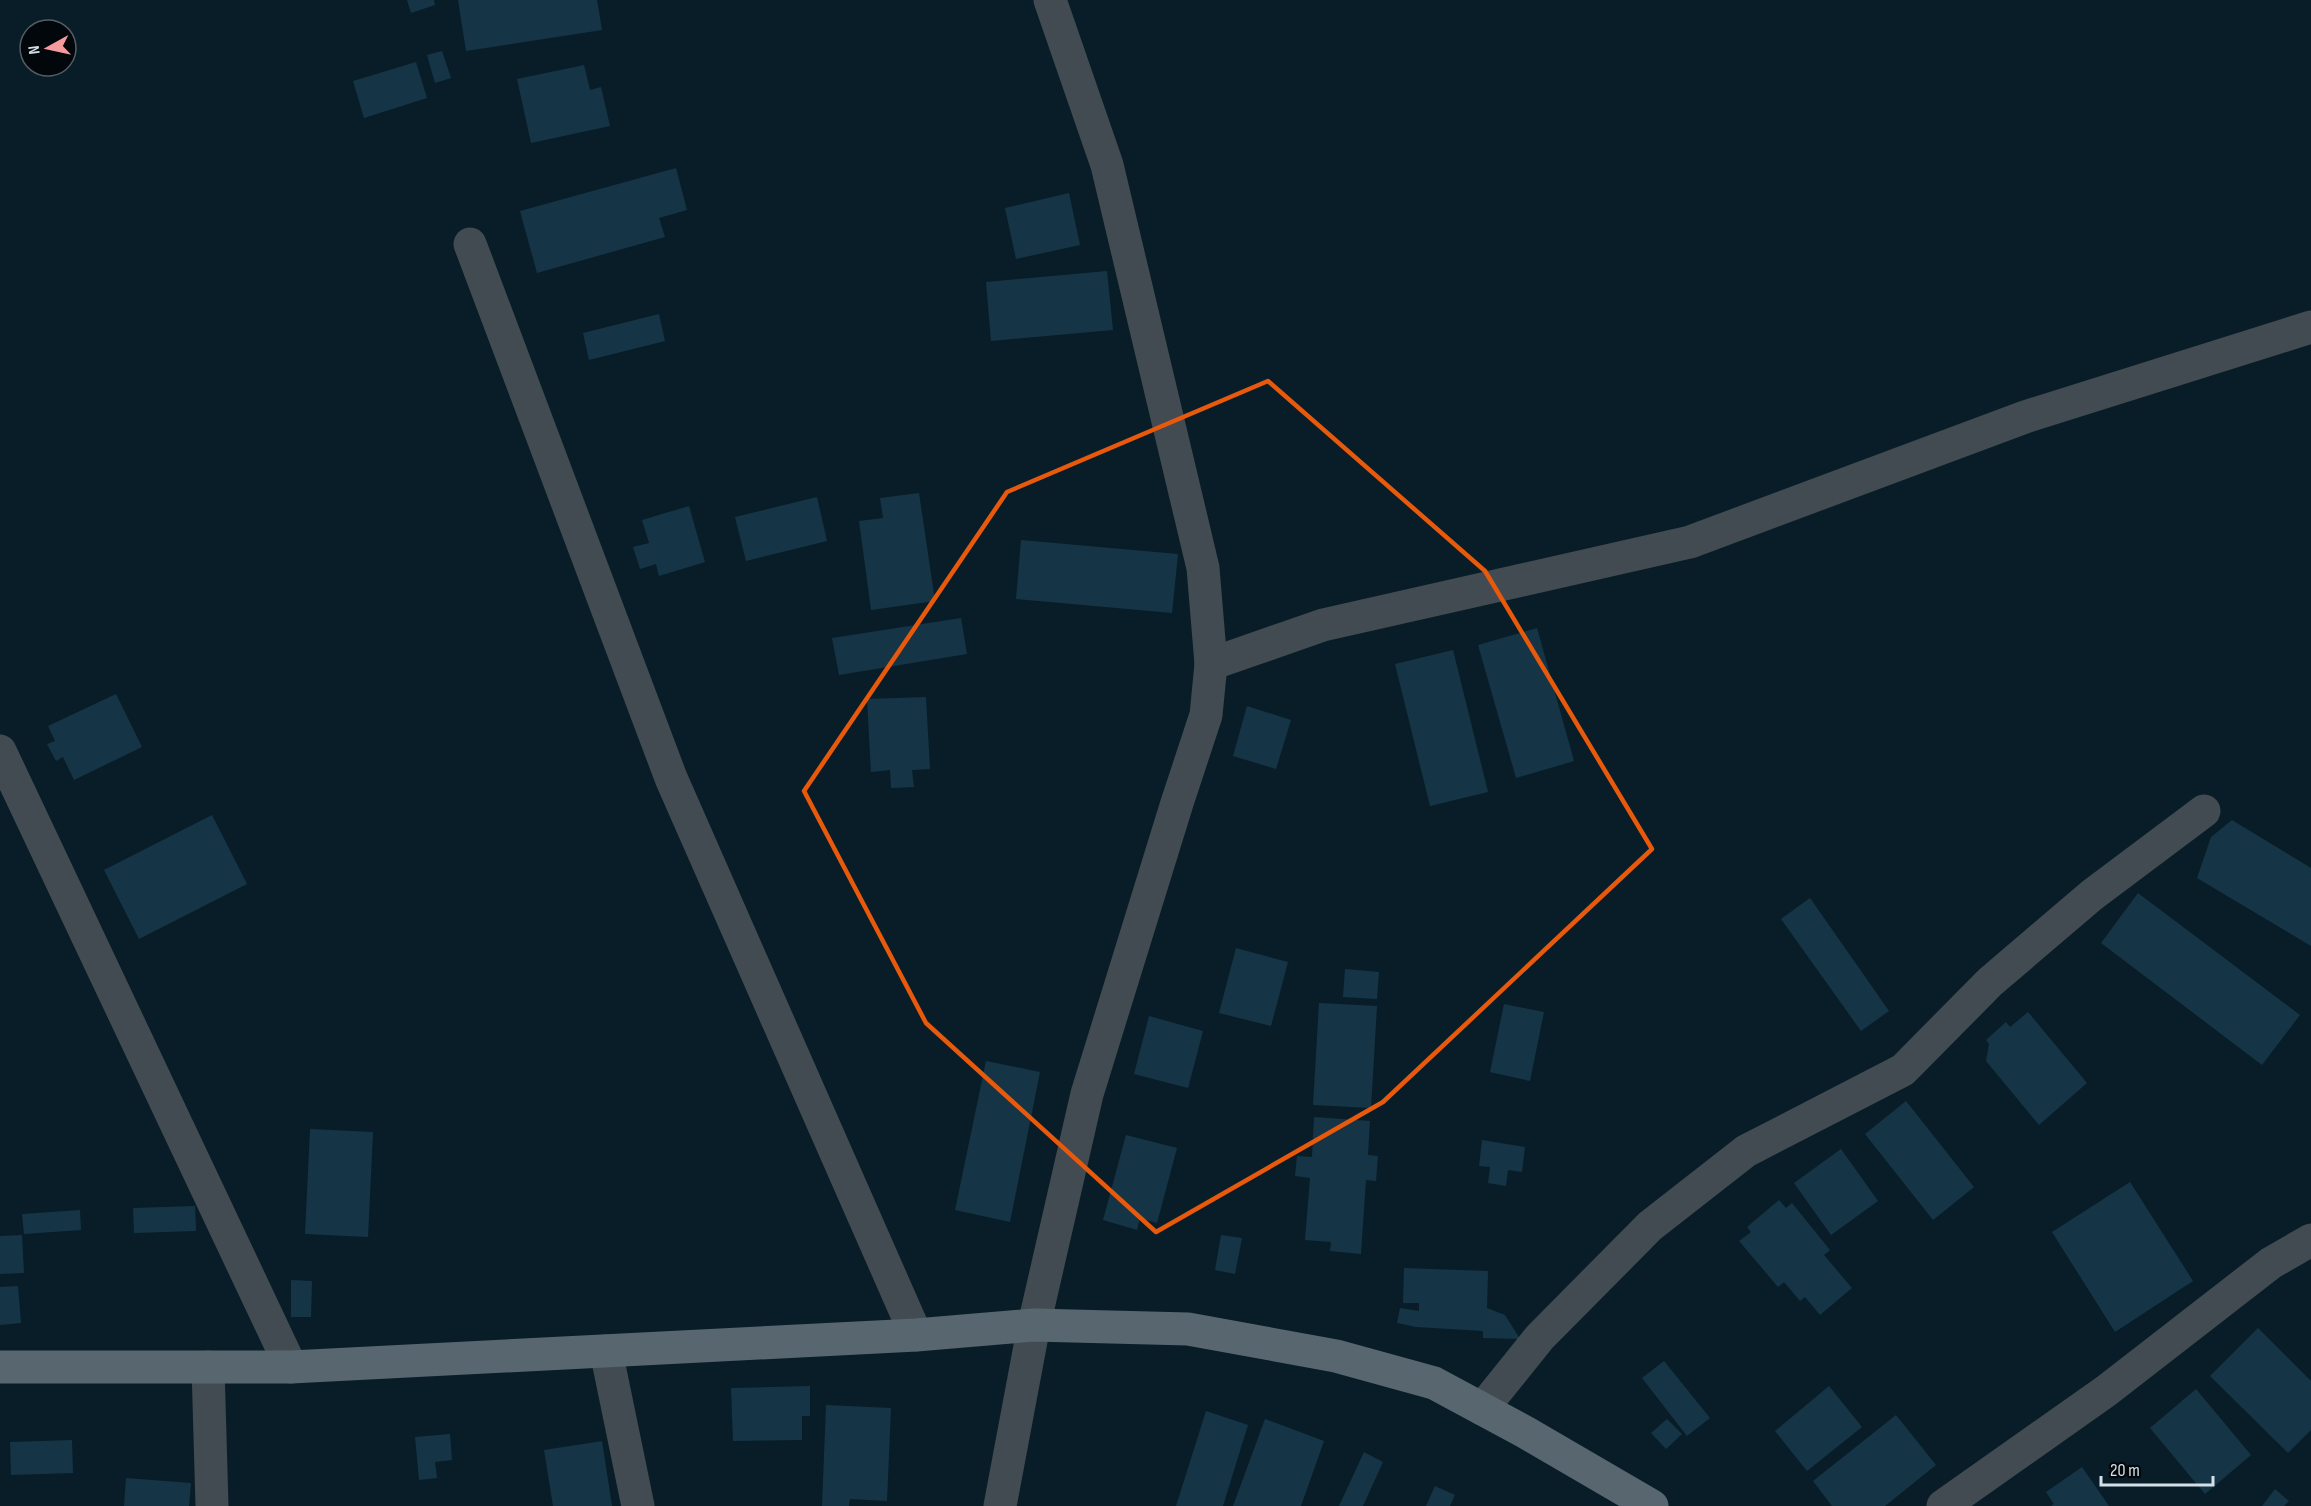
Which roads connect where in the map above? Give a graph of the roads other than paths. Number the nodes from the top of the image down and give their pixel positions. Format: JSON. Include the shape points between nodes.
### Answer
{"nodes":[{"id":1,"x":1050,"y":0,"type":"edge"},
{"id":2,"x":470,"y":244,"type":"dead end"},
{"id":3,"x":2311,"y":327,"type":"edge"},
{"id":4,"x":1211,"y":664,"type":"junction"},
{"id":5,"x":0,"y":751,"type":"edge"},
{"id":6,"x":2204,"y":811,"type":"dead end"},
{"id":7,"x":2311,"y":1240,"type":"edge"},
{"id":8,"x":1034,"y":1325,"type":"junction"},
{"id":9,"x":916,"y":1335,"type":"junction"},
{"id":10,"x":606,"y":1351,"type":"junction"},
{"id":11,"x":0,"y":1367,"type":"edge"},
{"id":12,"x":208,"y":1367,"type":"junction"},
{"id":13,"x":291,"y":1367,"type":"junction"},
{"id":14,"x":1482,"y":1409,"type":"junction"},
{"id":15,"x":212,"y":1506,"type":"edge"},
{"id":16,"x":638,"y":1506,"type":"edge"},
{"id":17,"x":1000,"y":1506,"type":"edge"},
{"id":18,"x":1652,"y":1506,"type":"edge"},
{"id":19,"x":1943,"y":1506,"type":"edge"}],
"edges":[{"from":1,"to":4,"type":"street","via":[[1107,165],[1203,568]]},
{"from":2,"to":9,"type":"street","via":[[671,778]]},
{"from":3,"to":4,"type":"street","via":[[2025,417],[1690,542],[1323,625]]},
{"from":4,"to":8,"type":"street","via":[[1206,715],[1087,1094]]},
{"from":5,"to":13,"type":"street"},
{"from":6,"to":14,"type":"street","via":[[2092,895],[1990,982],[1903,1070],[1746,1151],[1650,1226],[1540,1336]]},
{"from":7,"to":19,"type":"street","via":[[2271,1263],[2106,1391]]},
{"from":8,"to":9,"type":"street"},
{"from":8,"to":14,"type":"street","via":[[1188,1329],[1336,1356],[1434,1383]]},
{"from":8,"to":17,"type":"street"},
{"from":9,"to":10,"type":"street"},
{"from":10,"to":13,"type":"street"},
{"from":10,"to":16,"type":"street"},
{"from":11,"to":12,"type":"street"},
{"from":12,"to":13,"type":"street"},
{"from":12,"to":15,"type":"street"},
{"from":14,"to":18,"type":"street"}]}
